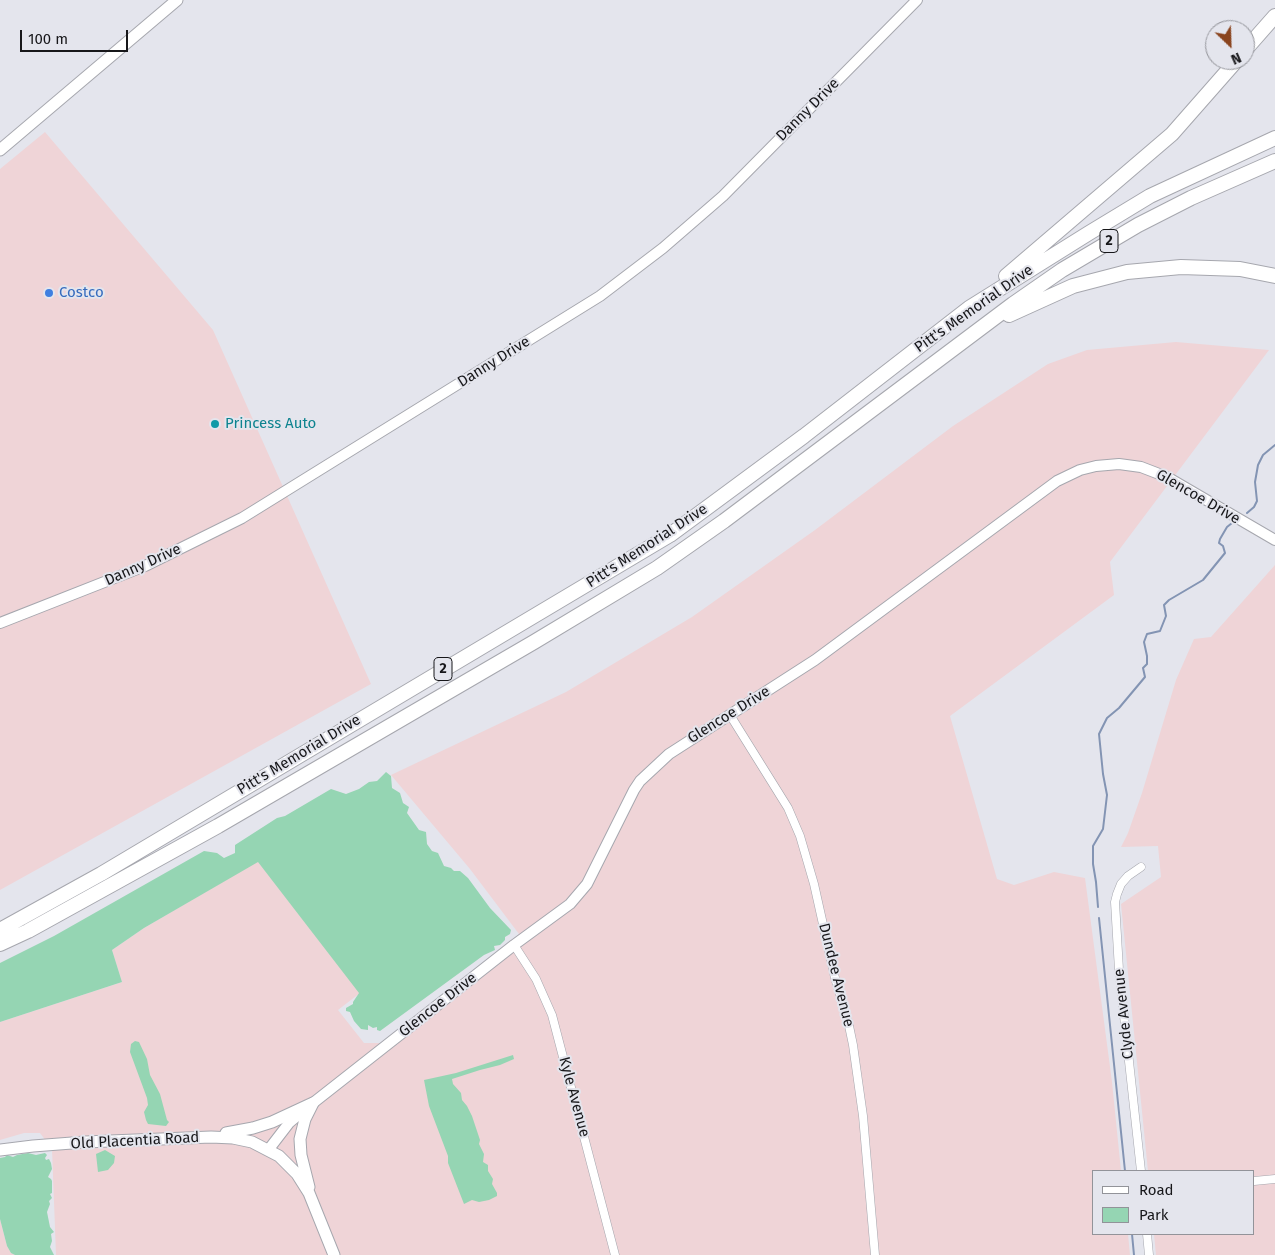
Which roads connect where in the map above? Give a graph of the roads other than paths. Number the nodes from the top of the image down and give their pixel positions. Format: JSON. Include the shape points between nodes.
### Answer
{"nodes":[{"id":1,"x":177,"y":0,"type":"edge"},
{"id":2,"x":917,"y":0,"type":"edge"},
{"id":3,"x":1275,"y":16,"type":"edge"},
{"id":4,"x":1255,"y":39,"type":"edge"},
{"id":5,"x":1228,"y":70,"type":"edge"},
{"id":6,"x":1275,"y":138,"type":"edge"},
{"id":7,"x":0,"y":150,"type":"edge"},
{"id":8,"x":1275,"y":161,"type":"edge"},
{"id":9,"x":1275,"y":276,"type":"edge"},
{"id":10,"x":970,"y":308,"type":"junction"},
{"id":11,"x":957,"y":346,"type":"junction"},
{"id":12,"x":1275,"y":540,"type":"edge"},
{"id":13,"x":0,"y":623,"type":"edge"},
{"id":14,"x":730,"y":715,"type":"junction"},
{"id":15,"x":1141,"y":867,"type":"dead end"},
{"id":16,"x":0,"y":930,"type":"edge"},
{"id":17,"x":0,"y":944,"type":"edge"},
{"id":18,"x":514,"y":946,"type":"junction"},
{"id":19,"x":313,"y":1103,"type":"junction"},
{"id":20,"x":211,"y":1137,"type":"junction"},
{"id":21,"x":269,"y":1149,"type":"junction"},
{"id":22,"x":0,"y":1150,"type":"edge"},
{"id":23,"x":1141,"y":1170,"type":"edge"},
{"id":24,"x":1275,"y":1179,"type":"edge"},
{"id":25,"x":1255,"y":1181,"type":"edge"},
{"id":26,"x":309,"y":1193,"type":"junction"},
{"id":27,"x":1147,"y":1235,"type":"edge"},
{"id":28,"x":334,"y":1255,"type":"edge"},
{"id":29,"x":615,"y":1255,"type":"edge"},
{"id":30,"x":875,"y":1255,"type":"edge"},
{"id":31,"x":1149,"y":1255,"type":"edge"}],
"edges":[{"from":1,"to":7,"type":"main road"},
{"from":2,"to":13,"type":"street","name":"Danny Drive","via":[[722,196],[663,248],[600,296],[242,518],[145,566]]},
{"from":3,"to":4,"type":"highway"},
{"from":5,"to":10,"type":"highway","via":[[1172,134]]},
{"from":6,"to":10,"type":"highway","name":"Pitt's Memorial Drive","number":"2","via":[[1150,196]]},
{"from":8,"to":11,"type":"highway","name":"Pitt's Memorial Drive","number":"2","via":[[1191,198],[1099,247]]},
{"from":9,"to":11,"type":"highway","via":[[1240,269],[1181,267],[1127,272],[1073,286],[1021,309]]},
{"from":10,"to":16,"type":"highway","name":"Pitt's Memorial Drive","number":"2","via":[[670,535],[100,874]]},
{"from":11,"to":17,"type":"highway","name":"Pitt's Memorial Drive","number":"2","via":[[657,568],[218,826]]},
{"from":12,"to":14,"type":"street","name":"Glencoe Drive","via":[[1156,472],[1119,464],[1080,470],[1057,481],[819,657]]},
{"from":14,"to":18,"type":"street","name":"Glencoe Drive","via":[[669,754],[640,781],[584,889],[570,904]]},
{"from":14,"to":30,"type":"street","name":"Dundee Avenue","via":[[788,808],[814,884],[853,1045],[864,1116]]},
{"from":15,"to":23,"type":"street","name":"Clyde Avenue","via":[[1121,884],[1116,902],[1119,970]]},
{"from":18,"to":19,"type":"street","name":"Glencoe Drive"},
{"from":18,"to":29,"type":"street","name":"Kyle Avenue","via":[[536,979],[552,1015]]},
{"from":19,"to":20,"type":"main road","via":[[266,1124]]},
{"from":19,"to":21,"type":"street","name":"Glencoe Drive","via":[[290,1123]]},
{"from":19,"to":26,"type":"main road","via":[[300,1139]]},
{"from":20,"to":21,"type":"main road","name":"Old Placentia Road","via":[[240,1139]]},
{"from":20,"to":22,"type":"main road","name":"Old Placentia Road","via":[[85,1142]]},
{"from":21,"to":26,"type":"main road","via":[[293,1169]]},
{"from":24,"to":25,"type":"street"},
{"from":26,"to":28,"type":"main road"},
{"from":27,"to":31,"type":"street"}]}
